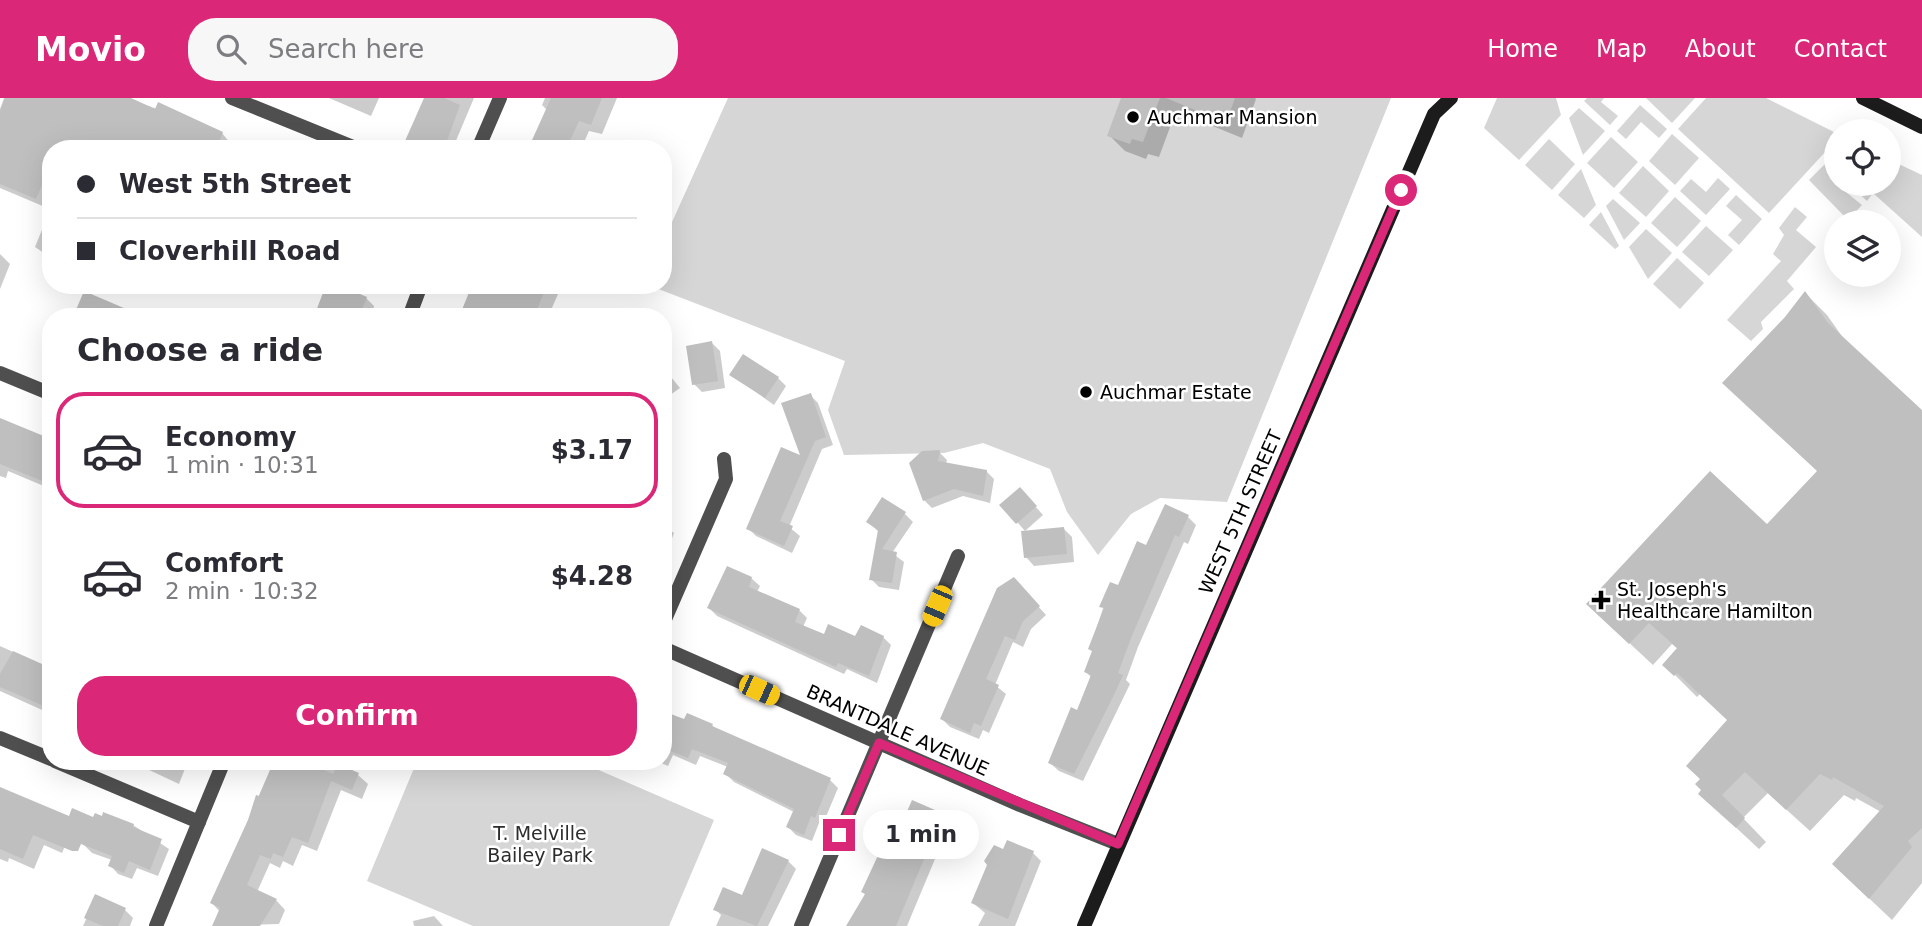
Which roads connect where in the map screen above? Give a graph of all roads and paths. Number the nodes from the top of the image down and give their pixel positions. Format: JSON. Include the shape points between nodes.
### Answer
{"nodes":[{"id":1,"x":232,"y":98,"type":"edge"},
{"id":2,"x":500,"y":98,"type":"edge"},
{"id":3,"x":1432,"y":98,"type":"edge"},
{"id":4,"x":1451,"y":98,"type":"edge"},
{"id":5,"x":1863,"y":98,"type":"edge"},
{"id":6,"x":1434,"y":114,"type":"junction"},
{"id":7,"x":1922,"y":127,"type":"edge"},
{"id":8,"x":336,"y":140,"type":"edge"},
{"id":9,"x":482,"y":140,"type":"edge"},
{"id":10,"x":0,"y":373,"type":"edge"},
{"id":11,"x":42,"y":390,"type":"edge"},
{"id":12,"x":724,"y":459,"type":"dead end"},
{"id":13,"x":958,"y":556,"type":"dead end"},
{"id":14,"x":672,"y":603,"type":"edge"},
{"id":15,"x":672,"y":652,"type":"edge"},
{"id":16,"x":0,"y":738,"type":"edge"},
{"id":17,"x":879,"y":743,"type":"junction"},
{"id":18,"x":42,"y":755,"type":"edge"},
{"id":19,"x":77,"y":770,"type":"edge"},
{"id":20,"x":220,"y":770,"type":"edge"},
{"id":21,"x":199,"y":822,"type":"junction"},
{"id":22,"x":1118,"y":844,"type":"junction"},
{"id":23,"x":156,"y":926,"type":"edge"},
{"id":24,"x":801,"y":926,"type":"edge"},
{"id":25,"x":1084,"y":926,"type":"edge"}],
"edges":[{"from":1,"to":8,"type":"street"},
{"from":2,"to":9,"type":"street"},
{"from":3,"to":6,"type":"main road"},
{"from":4,"to":6,"type":"main road","name":"WEST 5TH STREET"},
{"from":5,"to":7,"type":"main road"},
{"from":6,"to":22,"type":"main road","name":"WEST 5TH STREET"},
{"from":10,"to":11,"type":"street"},
{"from":12,"to":14,"type":"street","via":[[726,479]]},
{"from":13,"to":17,"type":"street"},
{"from":15,"to":17,"type":"street","name":"BRANTDALE AVENUE"},
{"from":16,"to":18,"type":"street"},
{"from":17,"to":22,"type":"street","name":"BRANTDALE AVENUE"},
{"from":17,"to":24,"type":"street"},
{"from":19,"to":21,"type":"street"},
{"from":20,"to":21,"type":"street"},
{"from":21,"to":23,"type":"street"},
{"from":22,"to":25,"type":"main road","name":"WEST 5TH STREET"}]}
